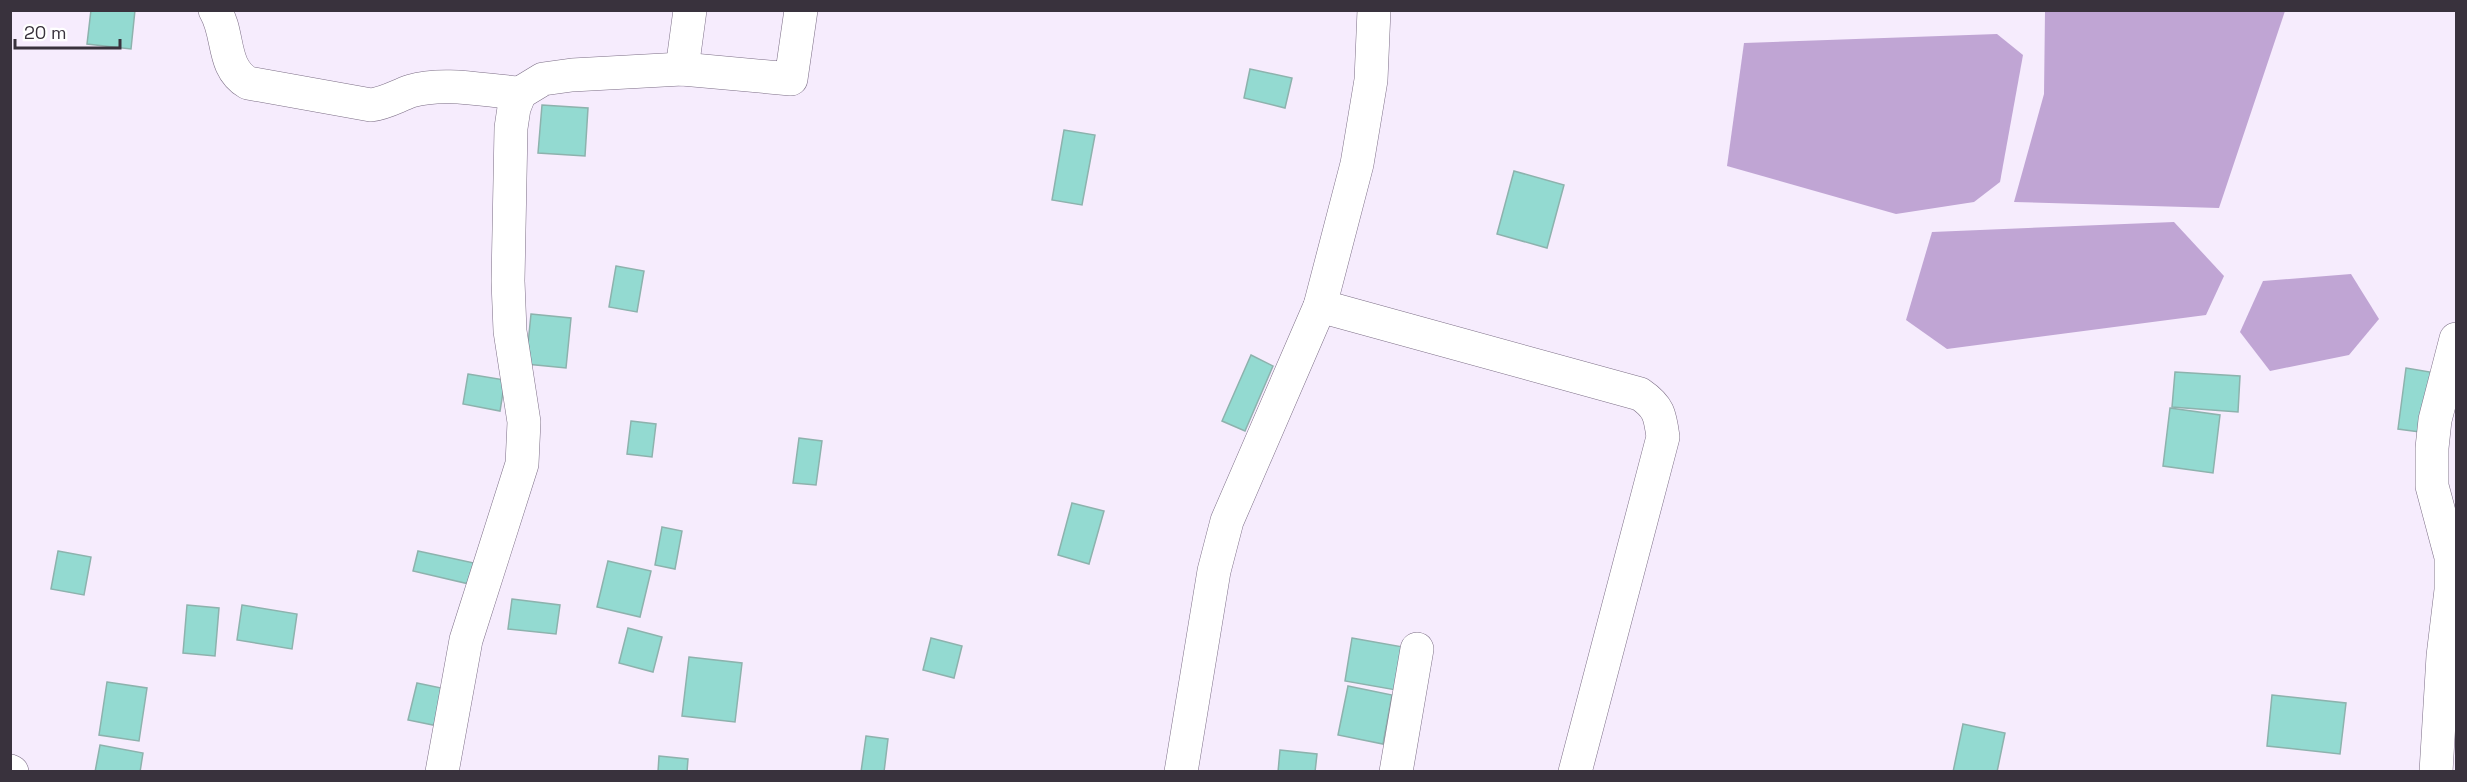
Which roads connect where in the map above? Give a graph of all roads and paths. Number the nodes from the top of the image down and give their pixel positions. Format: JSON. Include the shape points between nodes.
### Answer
{"nodes":[{"id":1,"x":215,"y":10,"type":"edge"},
{"id":2,"x":690,"y":10,"type":"edge"},
{"id":3,"x":801,"y":10,"type":"edge"},
{"id":4,"x":1374,"y":10,"type":"edge"},
{"id":5,"x":682,"y":69,"type":"junction"},
{"id":6,"x":520,"y":93,"type":"junction"},
{"id":7,"x":1320,"y":306,"type":"junction"},
{"id":8,"x":2457,"y":339,"type":"edge"},
{"id":9,"x":1417,"y":649,"type":"dead end"},
{"id":10,"x":442,"y":771,"type":"edge"},
{"id":11,"x":1181,"y":771,"type":"edge"},
{"id":12,"x":1396,"y":771,"type":"edge"},
{"id":13,"x":1575,"y":771,"type":"edge"},
{"id":14,"x":2436,"y":771,"type":"edge"}],
"edges":[{"from":1,"to":6,"type":"street","via":[[231,65],[237,77],[248,83],[371,105],[387,103],[411,91],[439,87]]},
{"from":2,"to":5,"type":"street"},
{"from":3,"to":5,"type":"street","via":[[791,79]]},
{"from":4,"to":7,"type":"street","via":[[1371,80],[1357,164]]},
{"from":5,"to":6,"type":"street","via":[[543,79]]},
{"from":6,"to":10,"type":"street","via":[[511,128],[508,281],[510,331],[524,422],[522,464],[466,640]]},
{"from":7,"to":11,"type":"street","via":[[1227,521],[1214,572]]},
{"from":7,"to":13,"type":"street","via":[[1640,394],[1659,413],[1663,437]]},
{"from":8,"to":14,"type":"street","via":[[2435,420],[2432,448],[2432,486],[2451,557]]},
{"from":9,"to":12,"type":"street"}]}
